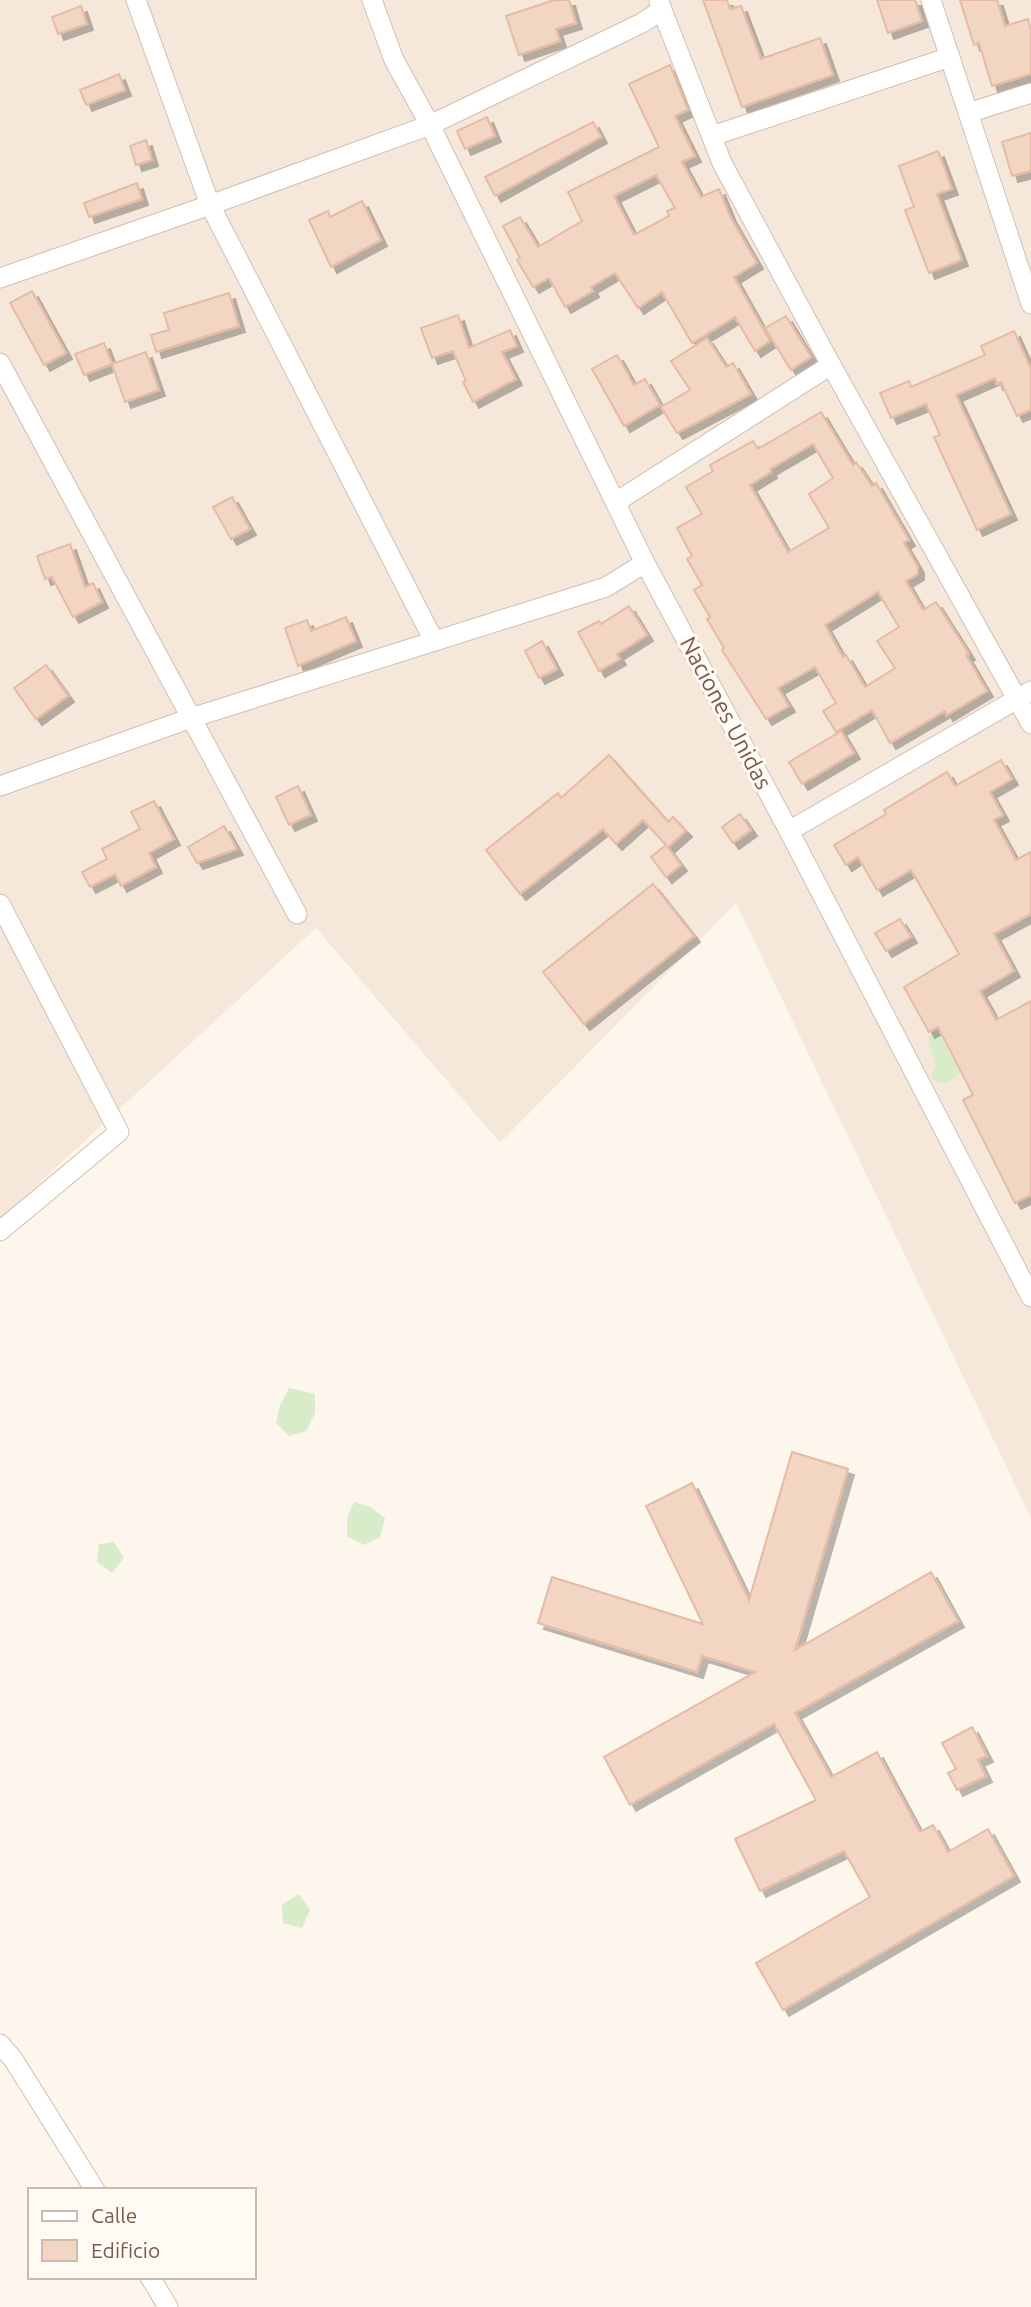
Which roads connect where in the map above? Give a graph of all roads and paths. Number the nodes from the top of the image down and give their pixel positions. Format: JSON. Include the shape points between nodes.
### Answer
{"nodes":[{"id":1,"x":135,"y":0,"type":"edge"},
{"id":2,"x":372,"y":0,"type":"edge"},
{"id":3,"x":931,"y":0,"type":"edge"},
{"id":4,"x":661,"y":5,"type":"edge"},
{"id":5,"x":950,"y":57,"type":"junction"},
{"id":6,"x":1031,"y":93,"type":"edge"},
{"id":7,"x":968,"y":113,"type":"junction"},
{"id":8,"x":430,"y":125,"type":"junction"},
{"id":9,"x":712,"y":136,"type":"junction"},
{"id":10,"x":210,"y":205,"type":"junction"},
{"id":11,"x":0,"y":278,"type":"edge"},
{"id":12,"x":1031,"y":304,"type":"edge"},
{"id":13,"x":0,"y":363,"type":"edge"},
{"id":14,"x":831,"y":365,"type":"junction"},
{"id":15,"x":616,"y":502,"type":"junction"},
{"id":16,"x":645,"y":563,"type":"junction"},
{"id":17,"x":434,"y":641,"type":"junction"},
{"id":18,"x":1024,"y":694,"type":"edge"},
{"id":19,"x":191,"y":718,"type":"junction"},
{"id":20,"x":1031,"y":723,"type":"edge"},
{"id":21,"x":0,"y":786,"type":"edge"},
{"id":22,"x":789,"y":831,"type":"junction"},
{"id":23,"x":0,"y":904,"type":"edge"},
{"id":24,"x":297,"y":914,"type":"dead end"},
{"id":25,"x":0,"y":1231,"type":"edge"},
{"id":26,"x":1031,"y":1297,"type":"edge"},
{"id":27,"x":0,"y":2044,"type":"edge"},
{"id":28,"x":94,"y":2188,"type":"edge"},
{"id":29,"x":151,"y":2279,"type":"edge"},
{"id":30,"x":168,"y":2307,"type":"edge"}],
"edges":[{"from":1,"to":10,"type":"street"},
{"from":2,"to":8,"type":"street","name":"Naciones Unidas","via":[[394,60]]},
{"from":3,"to":5,"type":"street"},
{"from":4,"to":8,"type":"street","via":[[642,23]]},
{"from":4,"to":9,"type":"street"},
{"from":5,"to":7,"type":"street"},
{"from":5,"to":9,"type":"street"},
{"from":6,"to":7,"type":"street"},
{"from":7,"to":12,"type":"street"},
{"from":8,"to":10,"type":"street"},
{"from":8,"to":15,"type":"street","name":"Naciones Unidas"},
{"from":9,"to":14,"type":"street"},
{"from":10,"to":11,"type":"street"},
{"from":10,"to":17,"type":"street"},
{"from":13,"to":19,"type":"street"},
{"from":14,"to":15,"type":"street"},
{"from":14,"to":18,"type":"street"},
{"from":15,"to":16,"type":"street","name":"Naciones Unidas"},
{"from":16,"to":17,"type":"street","via":[[606,587]]},
{"from":16,"to":22,"type":"street","name":"Naciones Unidas"},
{"from":17,"to":19,"type":"street"},
{"from":18,"to":20,"type":"street"},
{"from":18,"to":22,"type":"street"},
{"from":19,"to":21,"type":"street"},
{"from":19,"to":24,"type":"street"},
{"from":22,"to":26,"type":"street","name":"Naciones Unidas"},
{"from":23,"to":25,"type":"street","via":[[119,1132]]},
{"from":27,"to":28,"type":"street"},
{"from":29,"to":30,"type":"street"}]}
